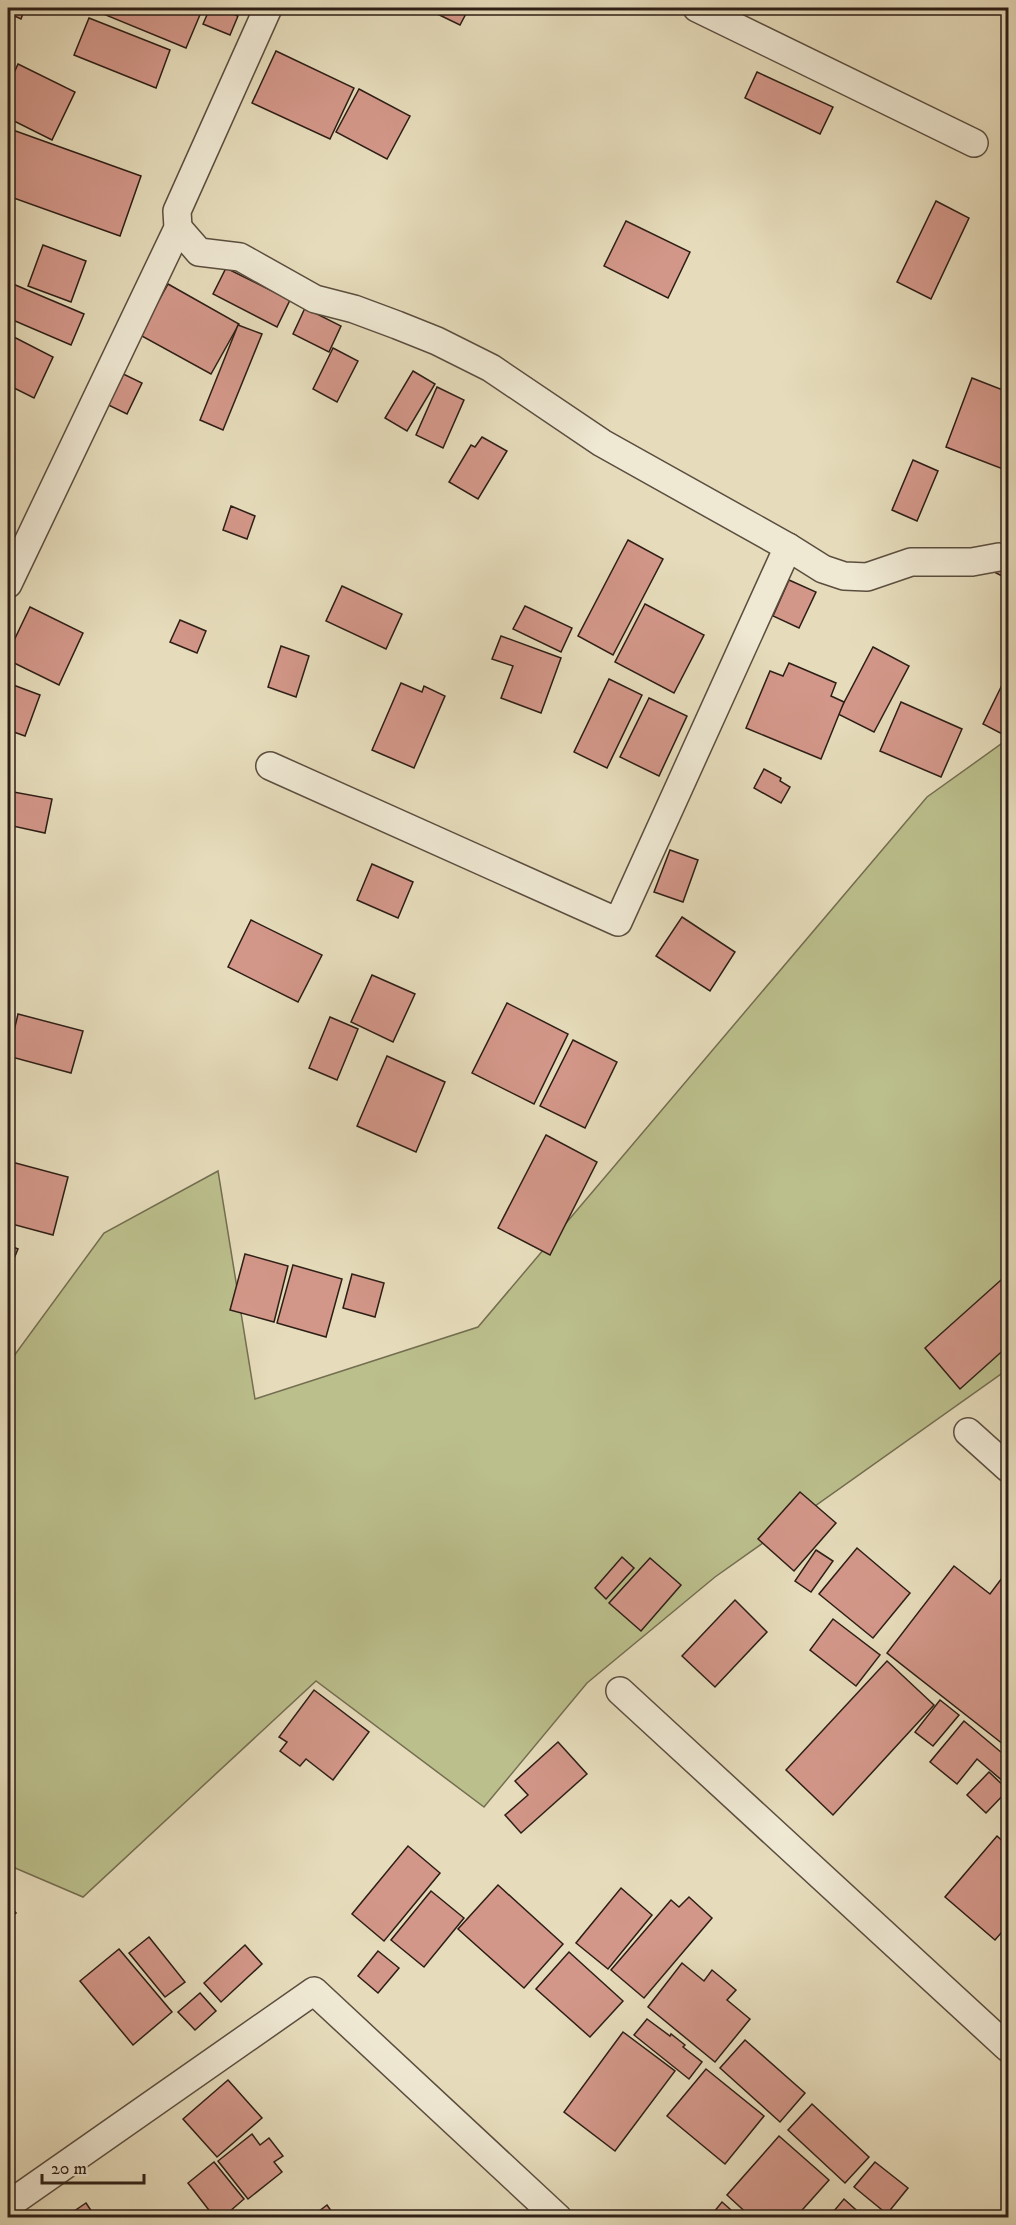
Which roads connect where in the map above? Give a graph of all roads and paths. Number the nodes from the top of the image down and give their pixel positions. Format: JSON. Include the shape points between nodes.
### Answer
{"nodes":[{"id":1,"x":268,"y":8,"type":"edge"},
{"id":2,"x":697,"y":8,"type":"edge"},
{"id":3,"x":974,"y":143,"type":"dead end"},
{"id":4,"x":178,"y":228,"type":"junction"},
{"id":5,"x":788,"y":547,"type":"junction"},
{"id":6,"x":999,"y":556,"type":"dead end"},
{"id":7,"x":8,"y":584,"type":"edge"},
{"id":8,"x":270,"y":766,"type":"dead end"},
{"id":9,"x":968,"y":1432,"type":"dead end"},
{"id":10,"x":1008,"y":1468,"type":"edge"},
{"id":11,"x":620,"y":1690,"type":"dead end"},
{"id":12,"x":1008,"y":2048,"type":"edge"},
{"id":13,"x":8,"y":2205,"type":"edge"},
{"id":14,"x":558,"y":2217,"type":"edge"}],
"edges":[{"from":1,"to":4,"type":"street","via":[[177,211]]},
{"from":2,"to":3,"type":"street"},
{"from":4,"to":5,"type":"street","via":[[199,252],[240,257],[315,299],[397,325],[491,368],[602,443]]},
{"from":4,"to":7,"type":"street"},
{"from":5,"to":6,"type":"street","via":[[823,569],[844,576],[867,577],[912,562],[972,562]]},
{"from":5,"to":8,"type":"street","via":[[618,922]]},
{"from":9,"to":10,"type":"street"},
{"from":11,"to":12,"type":"street"},
{"from":13,"to":14,"type":"street","via":[[314,1991]]}]}
